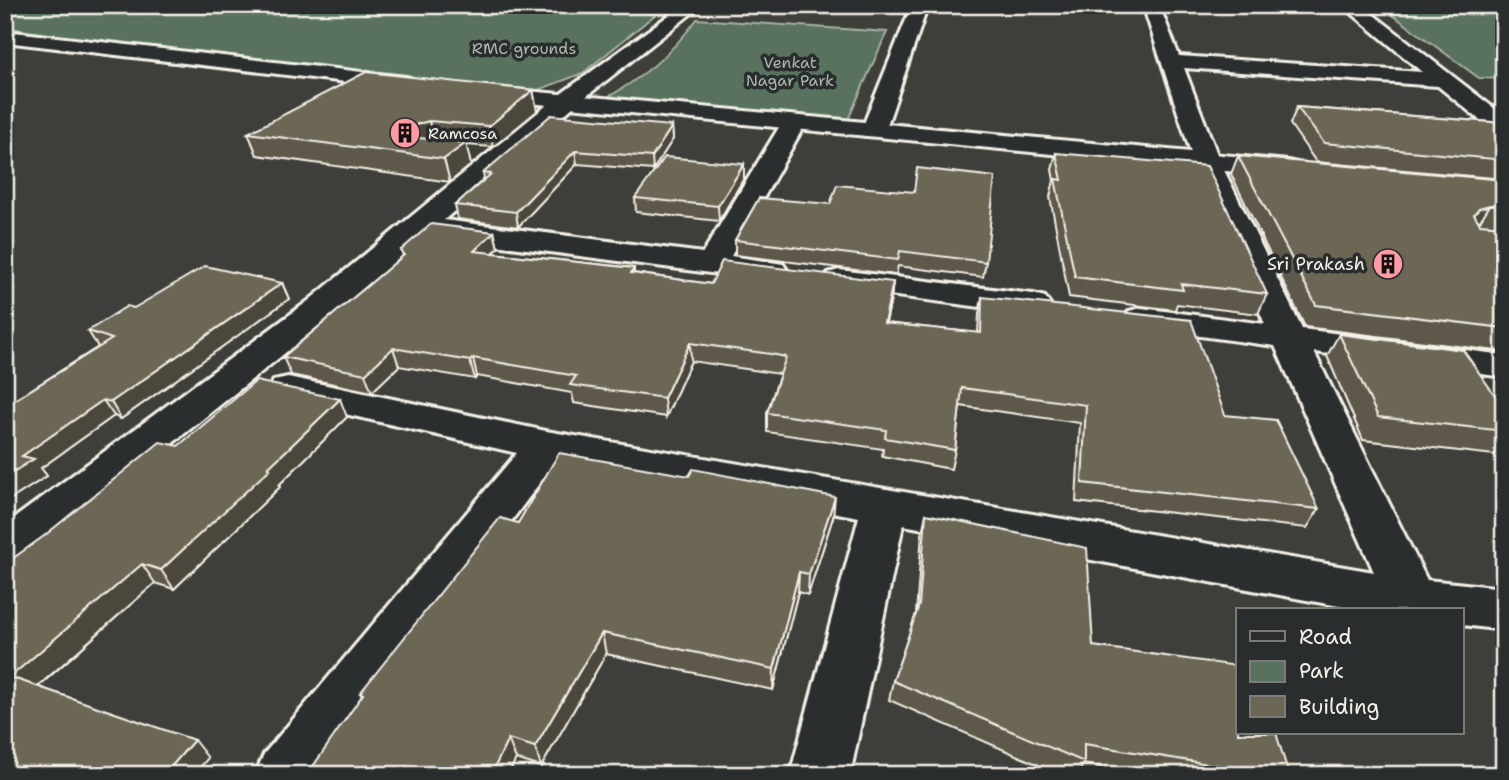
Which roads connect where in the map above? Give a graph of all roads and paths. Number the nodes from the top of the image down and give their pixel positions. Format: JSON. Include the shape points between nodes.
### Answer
{"nodes":[{"id":1,"x":694,"y":5,"type":"edge"},
{"id":2,"x":920,"y":5,"type":"edge"},
{"id":3,"x":1151,"y":5,"type":"edge"},
{"id":4,"x":1350,"y":5,"type":"edge"},
{"id":5,"x":1498,"y":5,"type":"edge"},
{"id":6,"x":1504,"y":8,"type":"edge"},
{"id":7,"x":5,"y":36,"type":"edge"},
{"id":8,"x":1171,"y":61,"type":"junction"},
{"id":9,"x":1442,"y":80,"type":"junction"},
{"id":10,"x":428,"y":86,"type":"edge"},
{"id":11,"x":467,"y":91,"type":"edge"},
{"id":12,"x":566,"y":101,"type":"junction"},
{"id":13,"x":793,"y":124,"type":"junction"},
{"id":14,"x":1504,"y":128,"type":"edge"},
{"id":15,"x":873,"y":131,"type":"junction"},
{"id":16,"x":461,"y":154,"type":"edge"},
{"id":17,"x":501,"y":158,"type":"junction"},
{"id":18,"x":1207,"y":162,"type":"junction"},
{"id":19,"x":1316,"y":172,"type":"edge"},
{"id":20,"x":420,"y":226,"type":"junction"},
{"id":21,"x":712,"y":263,"type":"junction"},
{"id":22,"x":1070,"y":309,"type":"edge"},
{"id":23,"x":1111,"y":314,"type":"edge"},
{"id":24,"x":1290,"y":337,"type":"junction"},
{"id":25,"x":1504,"y":366,"type":"edge"},
{"id":26,"x":231,"y":377,"type":"junction"},
{"id":27,"x":546,"y":445,"type":"junction"},
{"id":28,"x":885,"y":505,"type":"junction"},
{"id":29,"x":5,"y":551,"type":"edge"},
{"id":30,"x":1411,"y":599,"type":"junction"},
{"id":31,"x":1504,"y":609,"type":"edge"},
{"id":32,"x":285,"y":775,"type":"edge"},
{"id":33,"x":820,"y":775,"type":"edge"}],
"edges":[{"from":1,"to":12,"type":"street"},
{"from":2,"to":15,"type":"street"},
{"from":3,"to":8,"type":"street"},
{"from":4,"to":9,"type":"street"},
{"from":5,"to":6,"type":"street"},
{"from":7,"to":10,"type":"street"},
{"from":8,"to":9,"type":"street"},
{"from":8,"to":18,"type":"street"},
{"from":9,"to":14,"type":"street"},
{"from":11,"to":12,"type":"street"},
{"from":12,"to":13,"type":"street"},
{"from":12,"to":17,"type":"street"},
{"from":13,"to":15,"type":"street"},
{"from":13,"to":21,"type":"street"},
{"from":15,"to":18,"type":"street"},
{"from":16,"to":17,"type":"street"},
{"from":17,"to":20,"type":"street"},
{"from":18,"to":19,"type":"street"},
{"from":18,"to":24,"type":"street"},
{"from":20,"to":21,"type":"street"},
{"from":20,"to":26,"type":"street"},
{"from":21,"to":22,"type":"street"},
{"from":23,"to":24,"type":"street"},
{"from":24,"to":25,"type":"street"},
{"from":24,"to":30,"type":"street"},
{"from":26,"to":27,"type":"street"},
{"from":26,"to":29,"type":"street"},
{"from":27,"to":28,"type":"street"},
{"from":27,"to":32,"type":"street"},
{"from":28,"to":30,"type":"street"},
{"from":28,"to":33,"type":"street"},
{"from":30,"to":31,"type":"street"}]}
